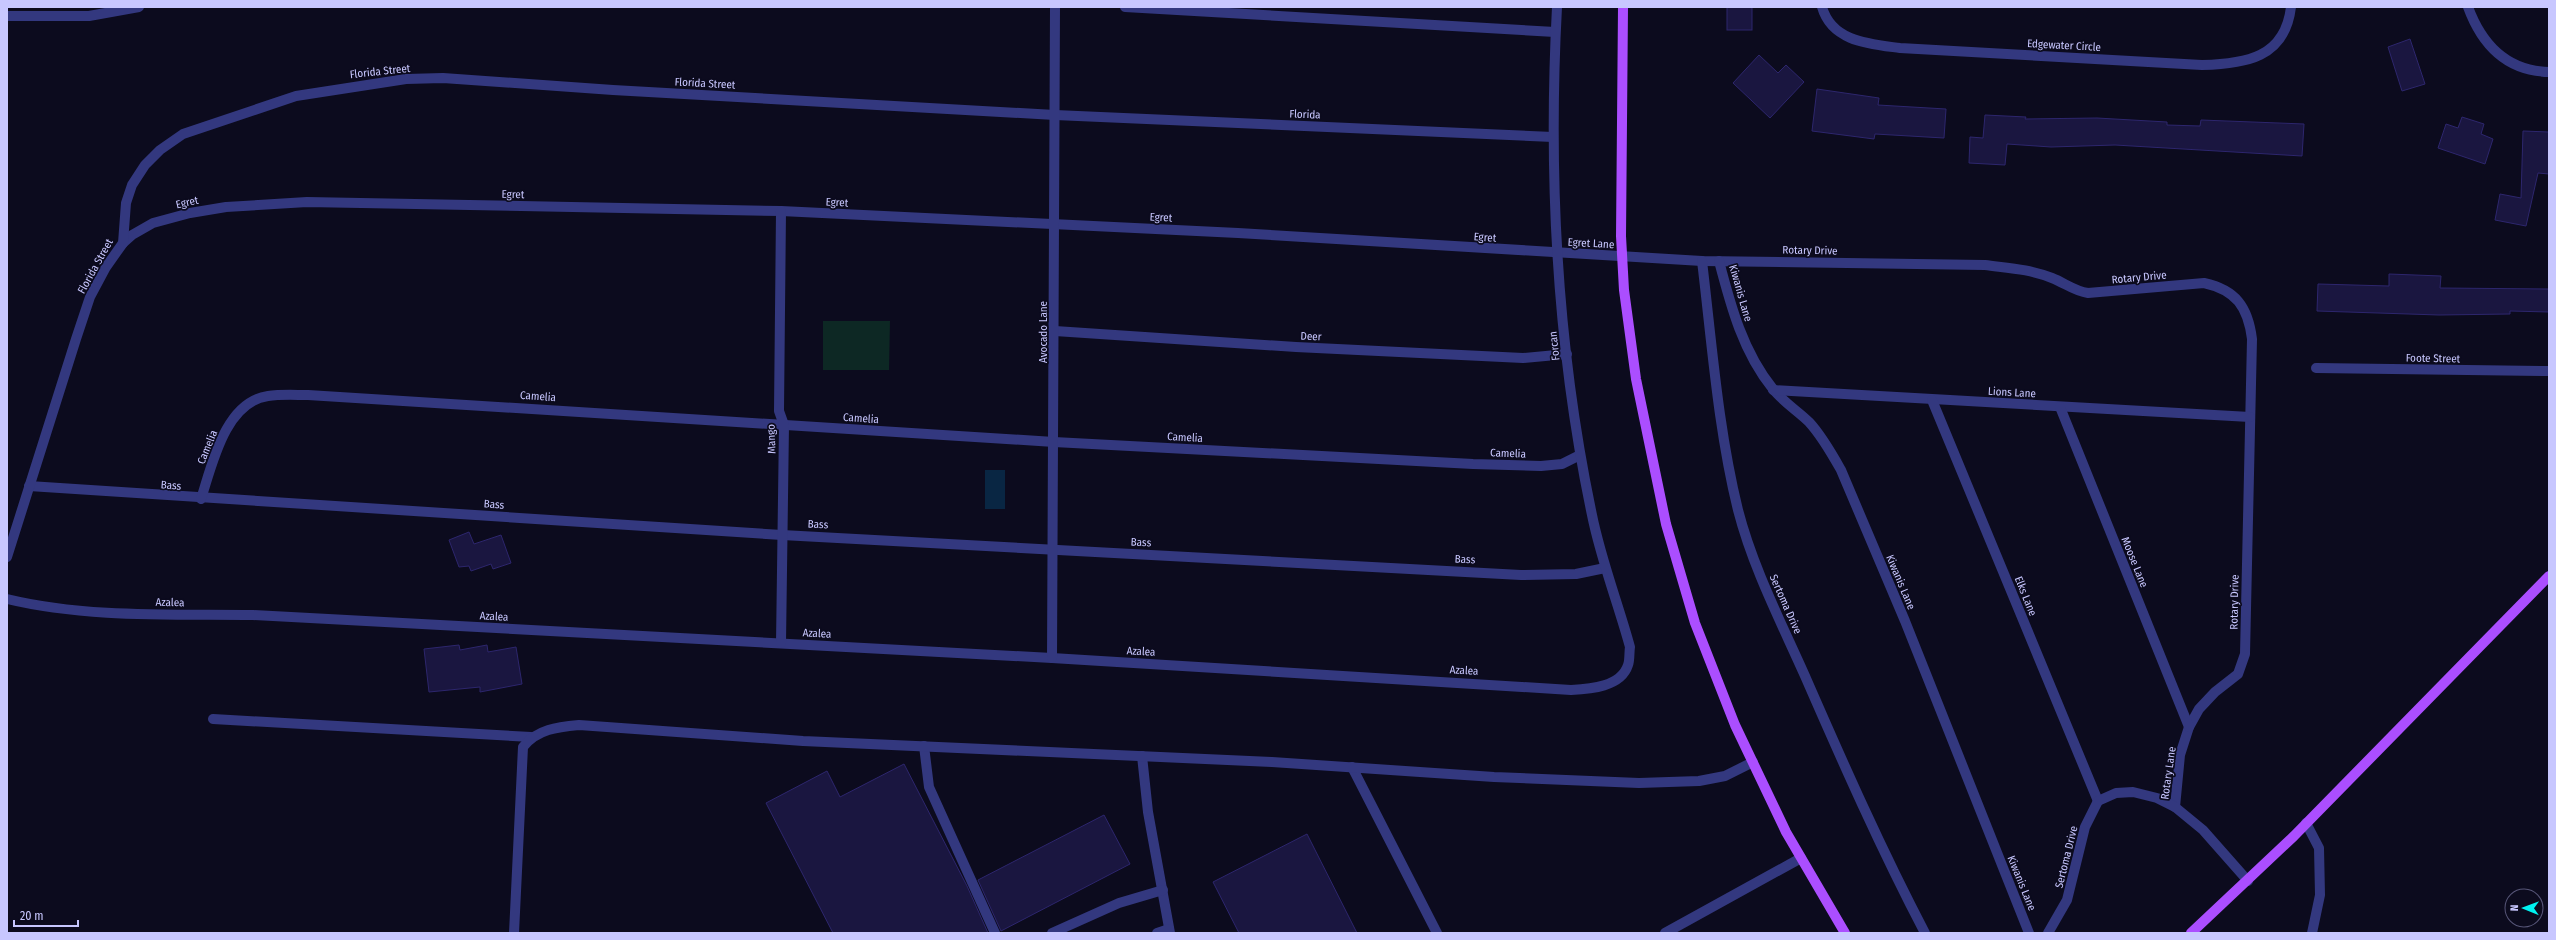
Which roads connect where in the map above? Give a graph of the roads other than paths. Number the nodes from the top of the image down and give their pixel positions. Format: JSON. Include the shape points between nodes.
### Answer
{"nodes":[{"id":1,"x":139,"y":7,"type":"edge"},
{"id":2,"x":1054,"y":7,"type":"edge"},
{"id":3,"x":1125,"y":7,"type":"edge"},
{"id":4,"x":1557,"y":7,"type":"edge"},
{"id":5,"x":1623,"y":7,"type":"edge"},
{"id":6,"x":1822,"y":7,"type":"edge"},
{"id":7,"x":2291,"y":7,"type":"edge"},
{"id":8,"x":2468,"y":7,"type":"edge"},
{"id":9,"x":7,"y":16,"type":"edge"},
{"id":10,"x":1555,"y":32,"type":"junction"},
{"id":11,"x":2549,"y":72,"type":"edge"},
{"id":12,"x":1055,"y":115,"type":"junction"},
{"id":13,"x":1554,"y":137,"type":"junction"},
{"id":14,"x":781,"y":211,"type":"junction"},
{"id":15,"x":1055,"y":224,"type":"junction"},
{"id":16,"x":123,"y":243,"type":"junction"},
{"id":17,"x":1558,"y":254,"type":"junction"},
{"id":18,"x":1623,"y":257,"type":"junction"},
{"id":19,"x":1702,"y":261,"type":"junction"},
{"id":20,"x":1719,"y":261,"type":"junction"},
{"id":21,"x":1055,"y":331,"type":"junction"},
{"id":22,"x":1567,"y":354,"type":"junction"},
{"id":23,"x":2316,"y":368,"type":"dead end"},
{"id":24,"x":2549,"y":371,"type":"edge"},
{"id":25,"x":1773,"y":390,"type":"junction"},
{"id":26,"x":1932,"y":400,"type":"junction"},
{"id":27,"x":2060,"y":407,"type":"junction"},
{"id":28,"x":2250,"y":417,"type":"junction"},
{"id":29,"x":784,"y":425,"type":"junction"},
{"id":30,"x":1054,"y":442,"type":"junction"},
{"id":31,"x":1580,"y":455,"type":"junction"},
{"id":32,"x":29,"y":486,"type":"junction"},
{"id":33,"x":201,"y":499,"type":"junction"},
{"id":34,"x":782,"y":535,"type":"junction"},
{"id":35,"x":1052,"y":550,"type":"junction"},
{"id":36,"x":7,"y":557,"type":"edge"},
{"id":37,"x":1605,"y":568,"type":"junction"},
{"id":38,"x":2549,"y":576,"type":"edge"},
{"id":39,"x":7,"y":599,"type":"edge"},
{"id":40,"x":781,"y":643,"type":"junction"},
{"id":41,"x":1052,"y":658,"type":"junction"},
{"id":42,"x":1623,"y":674,"type":"joint"},
{"id":43,"x":2207,"y":701,"type":"joint"},
{"id":44,"x":213,"y":720,"type":"dead end"},
{"id":45,"x":2189,"y":727,"type":"junction"},
{"id":46,"x":531,"y":736,"type":"junction"},
{"id":47,"x":924,"y":746,"type":"junction"},
{"id":48,"x":1142,"y":756,"type":"junction"},
{"id":49,"x":1753,"y":762,"type":"junction"},
{"id":50,"x":1352,"y":767,"type":"junction"},
{"id":51,"x":2098,"y":801,"type":"junction"},
{"id":52,"x":2175,"y":807,"type":"junction"},
{"id":53,"x":2306,"y":823,"type":"junction"},
{"id":54,"x":1801,"y":858,"type":"junction"},
{"id":55,"x":2248,"y":880,"type":"junction"},
{"id":56,"x":1163,"y":890,"type":"junction"},
{"id":57,"x":1170,"y":931,"type":"edge"},
{"id":58,"x":514,"y":933,"type":"edge"},
{"id":59,"x":995,"y":933,"type":"edge"},
{"id":60,"x":1052,"y":933,"type":"edge"},
{"id":61,"x":1157,"y":933,"type":"edge"},
{"id":62,"x":1437,"y":933,"type":"edge"},
{"id":63,"x":1665,"y":933,"type":"edge"},
{"id":64,"x":1845,"y":933,"type":"edge"},
{"id":65,"x":1925,"y":933,"type":"edge"},
{"id":66,"x":2029,"y":933,"type":"edge"},
{"id":67,"x":2048,"y":933,"type":"edge"},
{"id":68,"x":2191,"y":933,"type":"edge"},
{"id":69,"x":2312,"y":933,"type":"edge"}],
"edges":[{"from":1,"to":9,"type":"street","via":[[89,16]]},
{"from":2,"to":12,"type":"street","name":"Avocado Lane"},
{"from":3,"to":10,"type":"street"},
{"from":4,"to":10,"type":"street","name":"Forcan"},
{"from":5,"to":18,"type":"main road"},
{"from":6,"to":7,"type":"street","name":"Edgewater Circle","via":[[1830,23],[1843,35],[1860,43],[1900,48],[2202,65],[2229,64],[2267,52],[2284,33],[2289,23]]},
{"from":8,"to":11,"type":"street","via":[[2485,40],[2501,56],[2517,66],[2532,71]]},
{"from":10,"to":13,"type":"street","name":"Forcan"},
{"from":12,"to":13,"type":"street","name":"Florida"},
{"from":12,"to":15,"type":"street","name":"Avocado Lane"},
{"from":12,"to":16,"type":"street","name":"Florida Street","via":[[620,91],[443,78],[406,79],[328,89],[296,96],[183,134],[160,150],[145,165],[132,185],[123,219]]},
{"from":13,"to":17,"type":"street","name":"Forcan"},
{"from":14,"to":15,"type":"street","name":"Egret"},
{"from":14,"to":16,"type":"street","name":"Egret","via":[[308,202],[226,207],[190,213],[153,223]]},
{"from":14,"to":29,"type":"street","name":"Mango","via":[[779,410]]},
{"from":15,"to":17,"type":"street","name":"Egret"},
{"from":15,"to":21,"type":"street","name":"Avocado Lane"},
{"from":16,"to":32,"type":"street","name":"Florida Street","via":[[90,297]]},
{"from":17,"to":18,"type":"street","name":"Egret Lane"},
{"from":17,"to":22,"type":"street","name":"Forcan"},
{"from":18,"to":19,"type":"street","name":"Rotary Drive"},
{"from":18,"to":49,"type":"main road","via":[[1624,290],[1636,379],[1666,524],[1695,623],[1735,725]]},
{"from":19,"to":20,"type":"street","name":"Rotary Drive"},
{"from":19,"to":65,"type":"street","name":"Sertoma Drive","via":[[1727,460],[1741,518],[1759,573],[1872,827]]},
{"from":20,"to":25,"type":"street","name":"Kiwanis Lane","via":[[1745,346]]},
{"from":20,"to":28,"type":"street","name":"Rotary Drive","via":[[1985,265],[2030,271],[2053,278],[2075,291],[2088,293],[2204,283],[2221,287],[2234,296],[2245,310],[2250,322]]},
{"from":21,"to":22,"type":"street","name":"Deer","via":[[1515,358]]},
{"from":21,"to":30,"type":"street","name":"Avocado Lane"},
{"from":22,"to":31,"type":"street","name":"Forcan"},
{"from":23,"to":24,"type":"street","name":"Foote Street"},
{"from":25,"to":26,"type":"street","name":"Lions Lane"},
{"from":25,"to":66,"type":"street","name":"Kiwanis Lane","via":[[1809,423],[1830,450],[1841,470],[1905,621]]},
{"from":26,"to":27,"type":"street","name":"Lions Lane"},
{"from":26,"to":51,"type":"street","name":"Elks Lane"},
{"from":27,"to":28,"type":"street","name":"Lions Lane"},
{"from":27,"to":45,"type":"street","name":"Moose Lane"},
{"from":28,"to":43,"type":"street","name":"Rotary Drive","via":[[2245,654],[2238,674]]},
{"from":29,"to":30,"type":"street","name":"Camelia"},
{"from":29,"to":33,"type":"street","name":"Camelia","via":[[308,394],[267,396],[252,401],[229,425]]},
{"from":29,"to":34,"type":"street","name":"Mango"},
{"from":30,"to":31,"type":"street","name":"Camelia","via":[[1541,466],[1562,464]]},
{"from":30,"to":35,"type":"street","name":"Avocado Lane"},
{"from":31,"to":37,"type":"street","name":"Forcan"},
{"from":32,"to":33,"type":"street","name":"Bass"},
{"from":32,"to":36,"type":"street","name":"Florida Street"},
{"from":33,"to":34,"type":"street","name":"Bass"},
{"from":34,"to":35,"type":"street","name":"Bass"},
{"from":34,"to":40,"type":"street","name":"Mango"},
{"from":35,"to":37,"type":"street","name":"Bass","via":[[1521,575],[1576,574]]},
{"from":35,"to":41,"type":"street","name":"Avocado Lane"},
{"from":37,"to":42,"type":"street","name":"Forcan","via":[[1630,647],[1628,665]]},
{"from":38,"to":53,"type":"main road"},
{"from":39,"to":40,"type":"street","name":"Azalea","via":[[121,613],[253,615]]},
{"from":40,"to":41,"type":"street","name":"Azalea"},
{"from":41,"to":42,"type":"street","name":"Azalea","via":[[1571,690],[1590,689],[1613,682]]},
{"from":43,"to":45,"type":"street","name":"Rotary Lane"},
{"from":44,"to":46,"type":"street"},
{"from":45,"to":52,"type":"street","name":"Rotary Lane","via":[[2180,755]]},
{"from":46,"to":47,"type":"street","via":[[557,727],[579,725],[803,741]]},
{"from":46,"to":58,"type":"street","via":[[523,747]]},
{"from":47,"to":48,"type":"street"},
{"from":47,"to":59,"type":"street","via":[[929,787]]},
{"from":48,"to":50,"type":"street"},
{"from":48,"to":56,"type":"street","via":[[1148,812]]},
{"from":49,"to":50,"type":"street","via":[[1724,776],[1699,781],[1639,783],[1494,777]]},
{"from":49,"to":54,"type":"main road"},
{"from":50,"to":62,"type":"street"},
{"from":51,"to":52,"type":"street","via":[[2116,793],[2133,792],[2157,798]]},
{"from":51,"to":67,"type":"street","name":"Sertoma Drive","via":[[2085,827],[2067,900]]},
{"from":52,"to":55,"type":"street","via":[[2203,830]]},
{"from":53,"to":55,"type":"main road"},
{"from":53,"to":69,"type":"street","via":[[2319,848],[2320,896]]},
{"from":54,"to":63,"type":"street"},
{"from":54,"to":64,"type":"main road"},
{"from":55,"to":68,"type":"main road"},
{"from":56,"to":57,"type":"street"},
{"from":56,"to":60,"type":"street","via":[[1119,903]]},
{"from":57,"to":61,"type":"street"}]}
